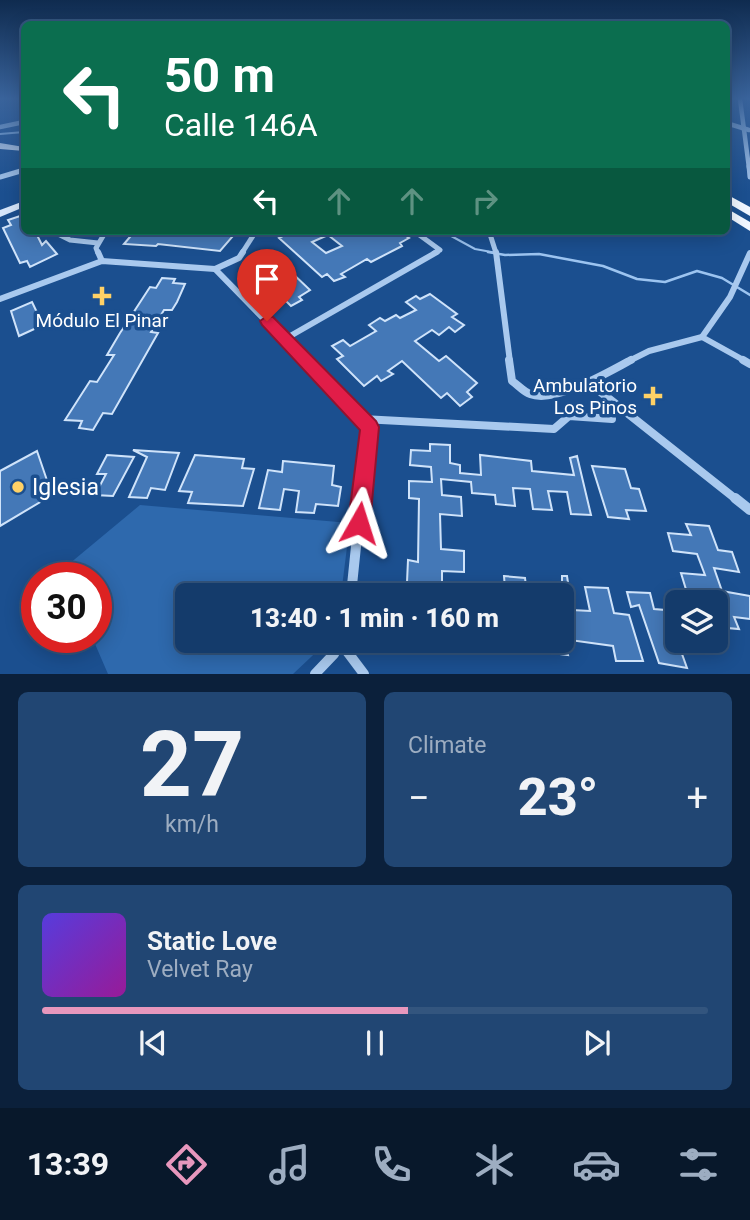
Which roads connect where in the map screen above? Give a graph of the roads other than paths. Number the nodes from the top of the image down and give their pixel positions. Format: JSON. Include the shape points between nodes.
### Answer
{"nodes":[{"id":1,"x":748,"y":130,"type":"edge"},
{"id":2,"x":0,"y":146,"type":"edge"},
{"id":3,"x":21,"y":149,"type":"edge"},
{"id":4,"x":21,"y":171,"type":"edge"},
{"id":5,"x":0,"y":177,"type":"edge"},
{"id":6,"x":750,"y":177,"type":"edge"},
{"id":7,"x":730,"y":200,"type":"edge"},
{"id":8,"x":21,"y":203,"type":"edge"},
{"id":9,"x":0,"y":211,"type":"edge"},
{"id":10,"x":750,"y":212,"type":"edge"},
{"id":11,"x":730,"y":214,"type":"edge"},
{"id":12,"x":750,"y":227,"type":"edge"},
{"id":13,"x":60,"y":235,"type":"edge"},
{"id":14,"x":103,"y":235,"type":"edge"},
{"id":15,"x":253,"y":235,"type":"edge"},
{"id":16,"x":419,"y":235,"type":"edge"},
{"id":17,"x":490,"y":235,"type":"edge"},
{"id":18,"x":98,"y":243,"type":"junction"},
{"id":19,"x":750,"y":253,"type":"edge"},
{"id":20,"x":102,"y":261,"type":"junction"},
{"id":21,"x":215,"y":269,"type":"junction"},
{"id":22,"x":0,"y":299,"type":"edge"},
{"id":23,"x":702,"y":337,"type":"junction"},
{"id":24,"x":285,"y":339,"type":"junction"},
{"id":25,"x":750,"y":364,"type":"edge"},
{"id":26,"x":588,"y":382,"type":"junction"},
{"id":27,"x":362,"y":419,"type":"junction"},
{"id":28,"x":612,"y":419,"type":"dead end"},
{"id":29,"x":750,"y":510,"type":"edge"},
{"id":30,"x":352,"y":583,"type":"edge"},
{"id":31,"x":334,"y":653,"type":"edge"},
{"id":32,"x":349,"y":653,"type":"edge"},
{"id":33,"x":315,"y":674,"type":"edge"},
{"id":34,"x":365,"y":674,"type":"edge"}],
"edges":[{"from":1,"to":6,"type":"street"},
{"from":2,"to":3,"type":"street"},
{"from":4,"to":5,"type":"street"},
{"from":7,"to":10,"type":"main road"},
{"from":8,"to":9,"type":"street"},
{"from":11,"to":12,"type":"main road"},
{"from":13,"to":18,"type":"street"},
{"from":14,"to":18,"type":"street"},
{"from":15,"to":21,"type":"street","via":[[239,258]]},
{"from":16,"to":24,"type":"street","via":[[440,250]]},
{"from":17,"to":26,"type":"street","via":[[512,382],[529,394],[545,397]]},
{"from":18,"to":20,"type":"street"},
{"from":19,"to":23,"type":"street","via":[[740,282]]},
{"from":20,"to":21,"type":"street"},
{"from":20,"to":22,"type":"street"},
{"from":21,"to":24,"type":"street"},
{"from":23,"to":25,"type":"street"},
{"from":23,"to":26,"type":"street","via":[[649,352]]},
{"from":24,"to":27,"type":"street"},
{"from":26,"to":29,"type":"street"},
{"from":27,"to":28,"type":"street","via":[[554,429],[569,416]]},
{"from":27,"to":30,"type":"street","via":[[369,427]]},
{"from":31,"to":33,"type":"street"},
{"from":32,"to":34,"type":"street"}]}
